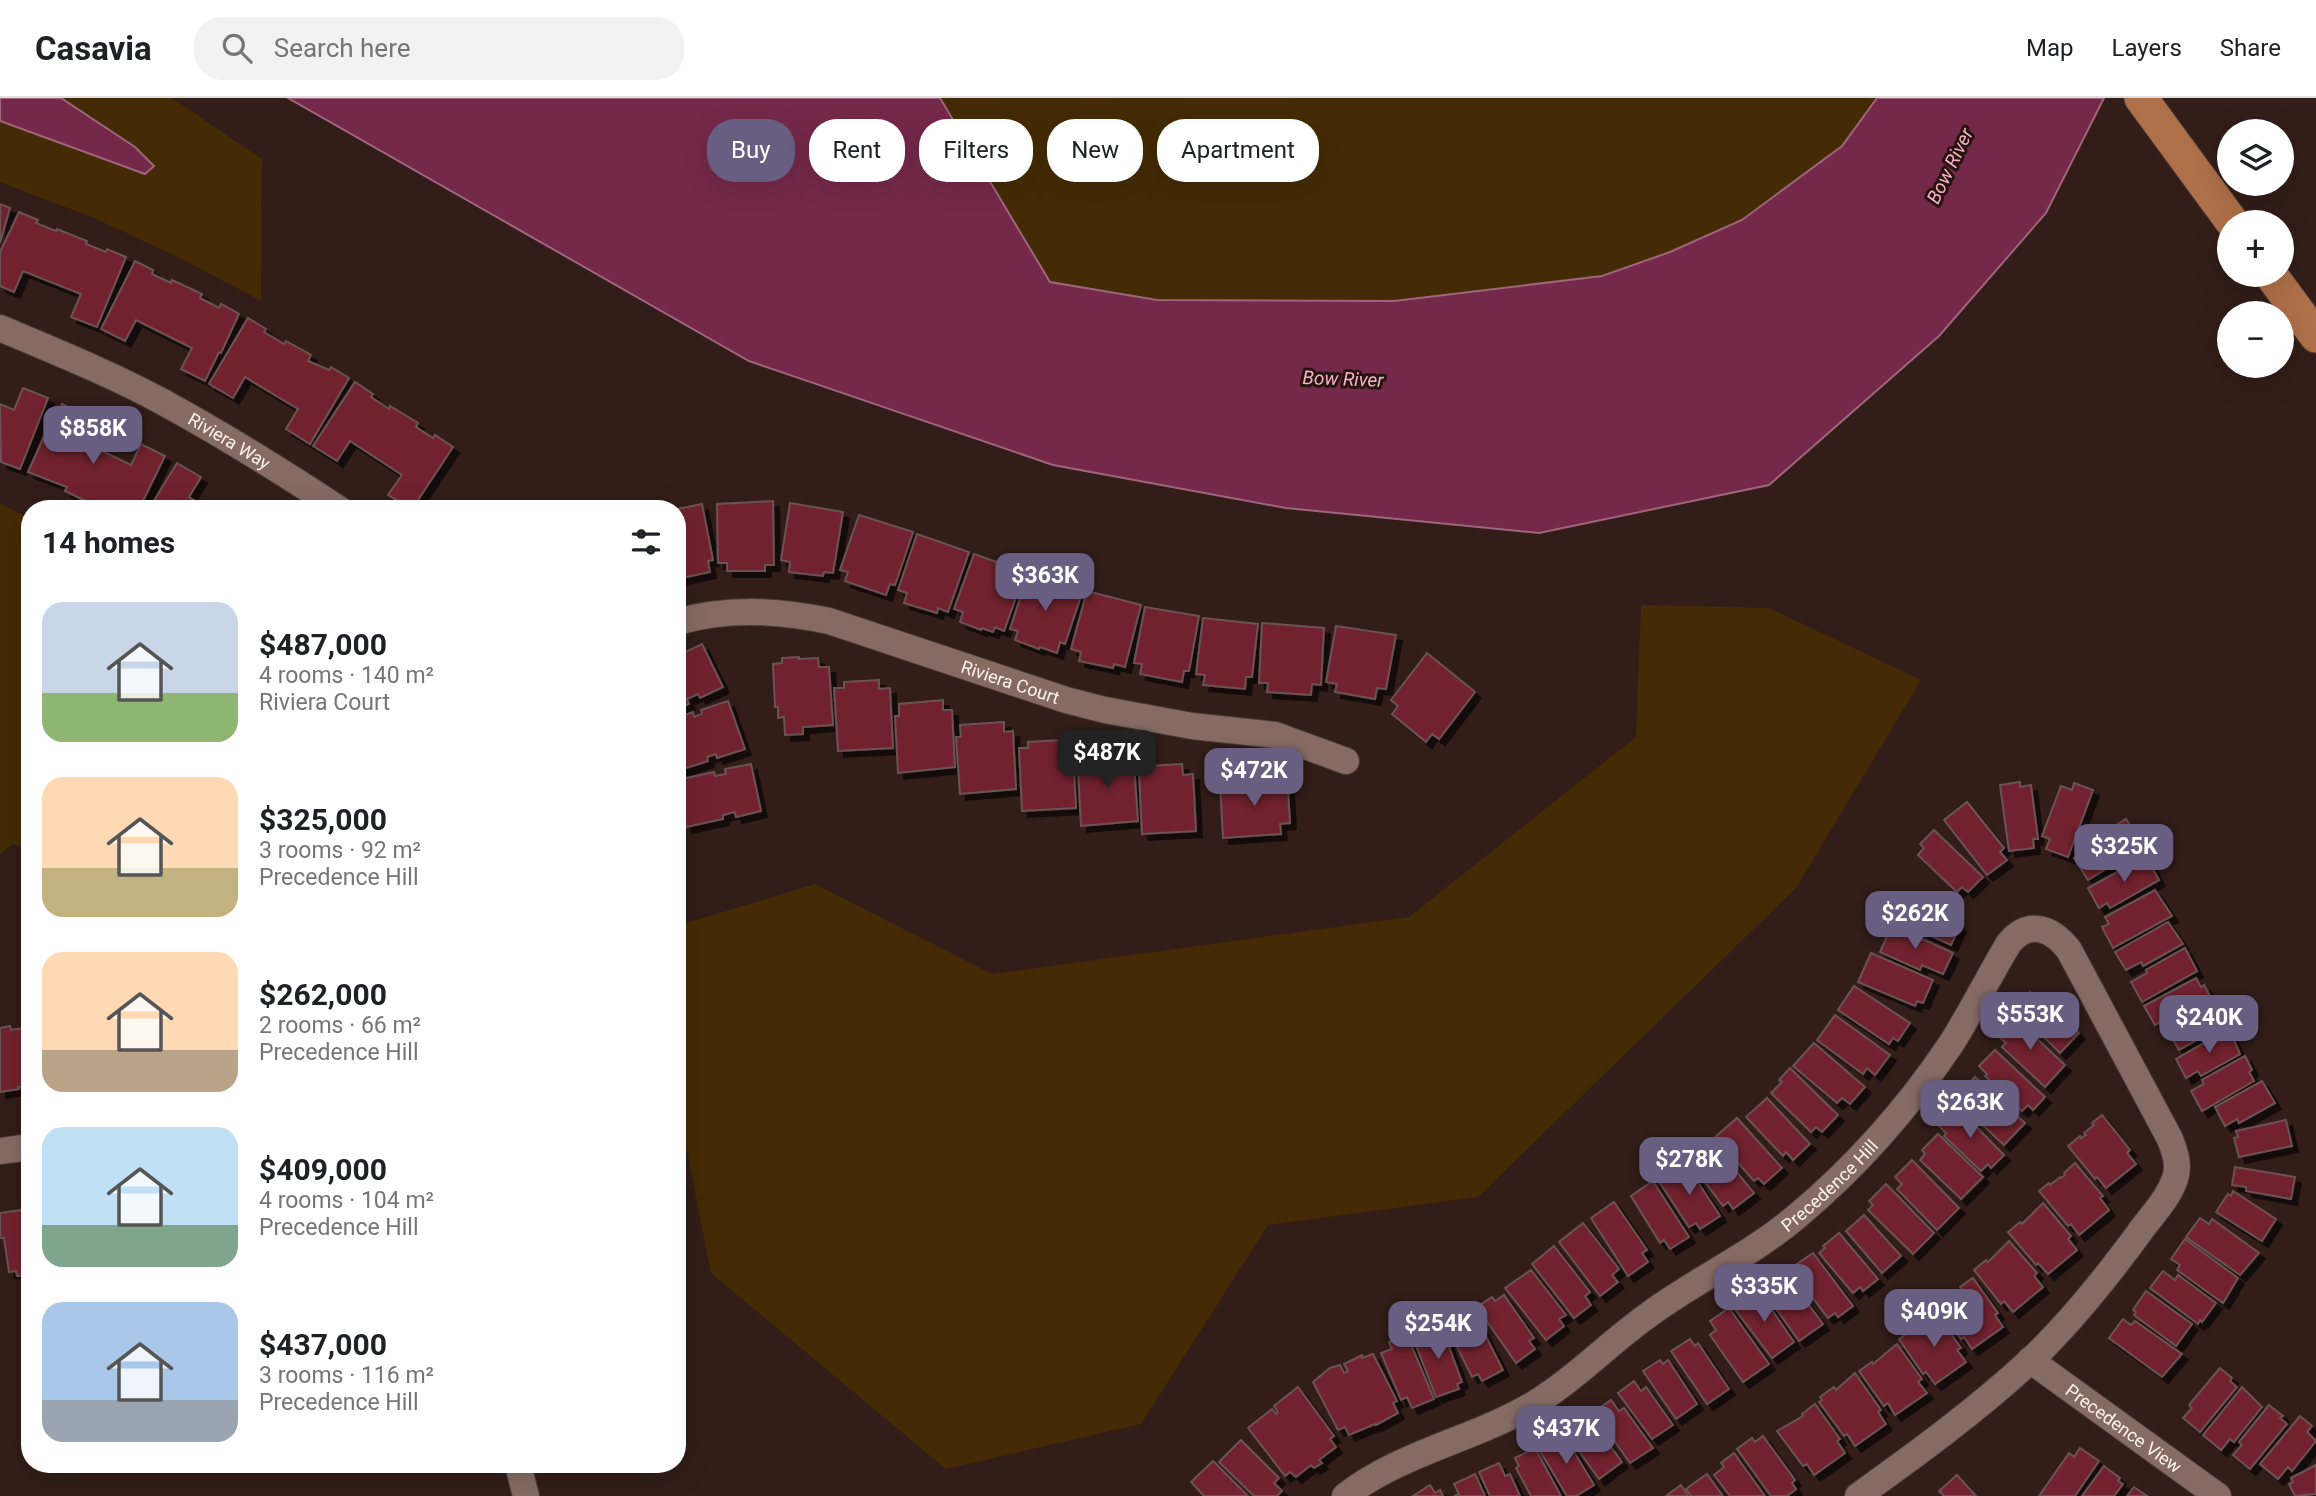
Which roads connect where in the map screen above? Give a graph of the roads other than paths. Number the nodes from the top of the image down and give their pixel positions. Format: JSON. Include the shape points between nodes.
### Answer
{"nodes":[{"id":1,"x":2141,"y":98,"type":"edge"},
{"id":2,"x":2223,"y":210,"type":"edge"},
{"id":3,"x":2280,"y":287,"type":"edge"},
{"id":4,"x":0,"y":328,"type":"edge"},
{"id":5,"x":2316,"y":336,"type":"edge"},
{"id":6,"x":325,"y":500,"type":"edge"},
{"id":7,"x":686,"y":620,"type":"edge"},
{"id":8,"x":1346,"y":761,"type":"dead end"},
{"id":9,"x":21,"y":1148,"type":"edge"},
{"id":10,"x":0,"y":1151,"type":"edge"},
{"id":11,"x":2030,"y":1360,"type":"junction"},
{"id":12,"x":520,"y":1473,"type":"edge"},
{"id":13,"x":526,"y":1496,"type":"edge"},
{"id":14,"x":1345,"y":1496,"type":"edge"},
{"id":15,"x":1858,"y":1496,"type":"edge"},
{"id":16,"x":2218,"y":1496,"type":"edge"}],
"edges":[{"from":1,"to":2,"type":"main road"},
{"from":3,"to":5,"type":"main road"},
{"from":4,"to":6,"type":"street","name":"Riviera Way","via":[[161,401]]},
{"from":7,"to":8,"type":"street","name":"Riviera Court","via":[[731,612],[785,613],[829,621],[1066,700],[1154,720],[1275,735]]},
{"from":9,"to":10,"type":"street"},
{"from":11,"to":14,"type":"street","name":"Precedence Hill","via":[[2131,1244],[2172,1184],[2177,1163],[2170,1139],[2069,950],[2053,934],[2032,927],[2009,943],[1952,1042],[1903,1109],[1796,1217],[1647,1315],[1550,1394],[1493,1425],[1401,1461]]},
{"from":11,"to":15,"type":"street","name":"Precedence Hill","via":[[1948,1430]]},
{"from":11,"to":16,"type":"street","name":"Precedence View"},
{"from":12,"to":13,"type":"street"}]}
